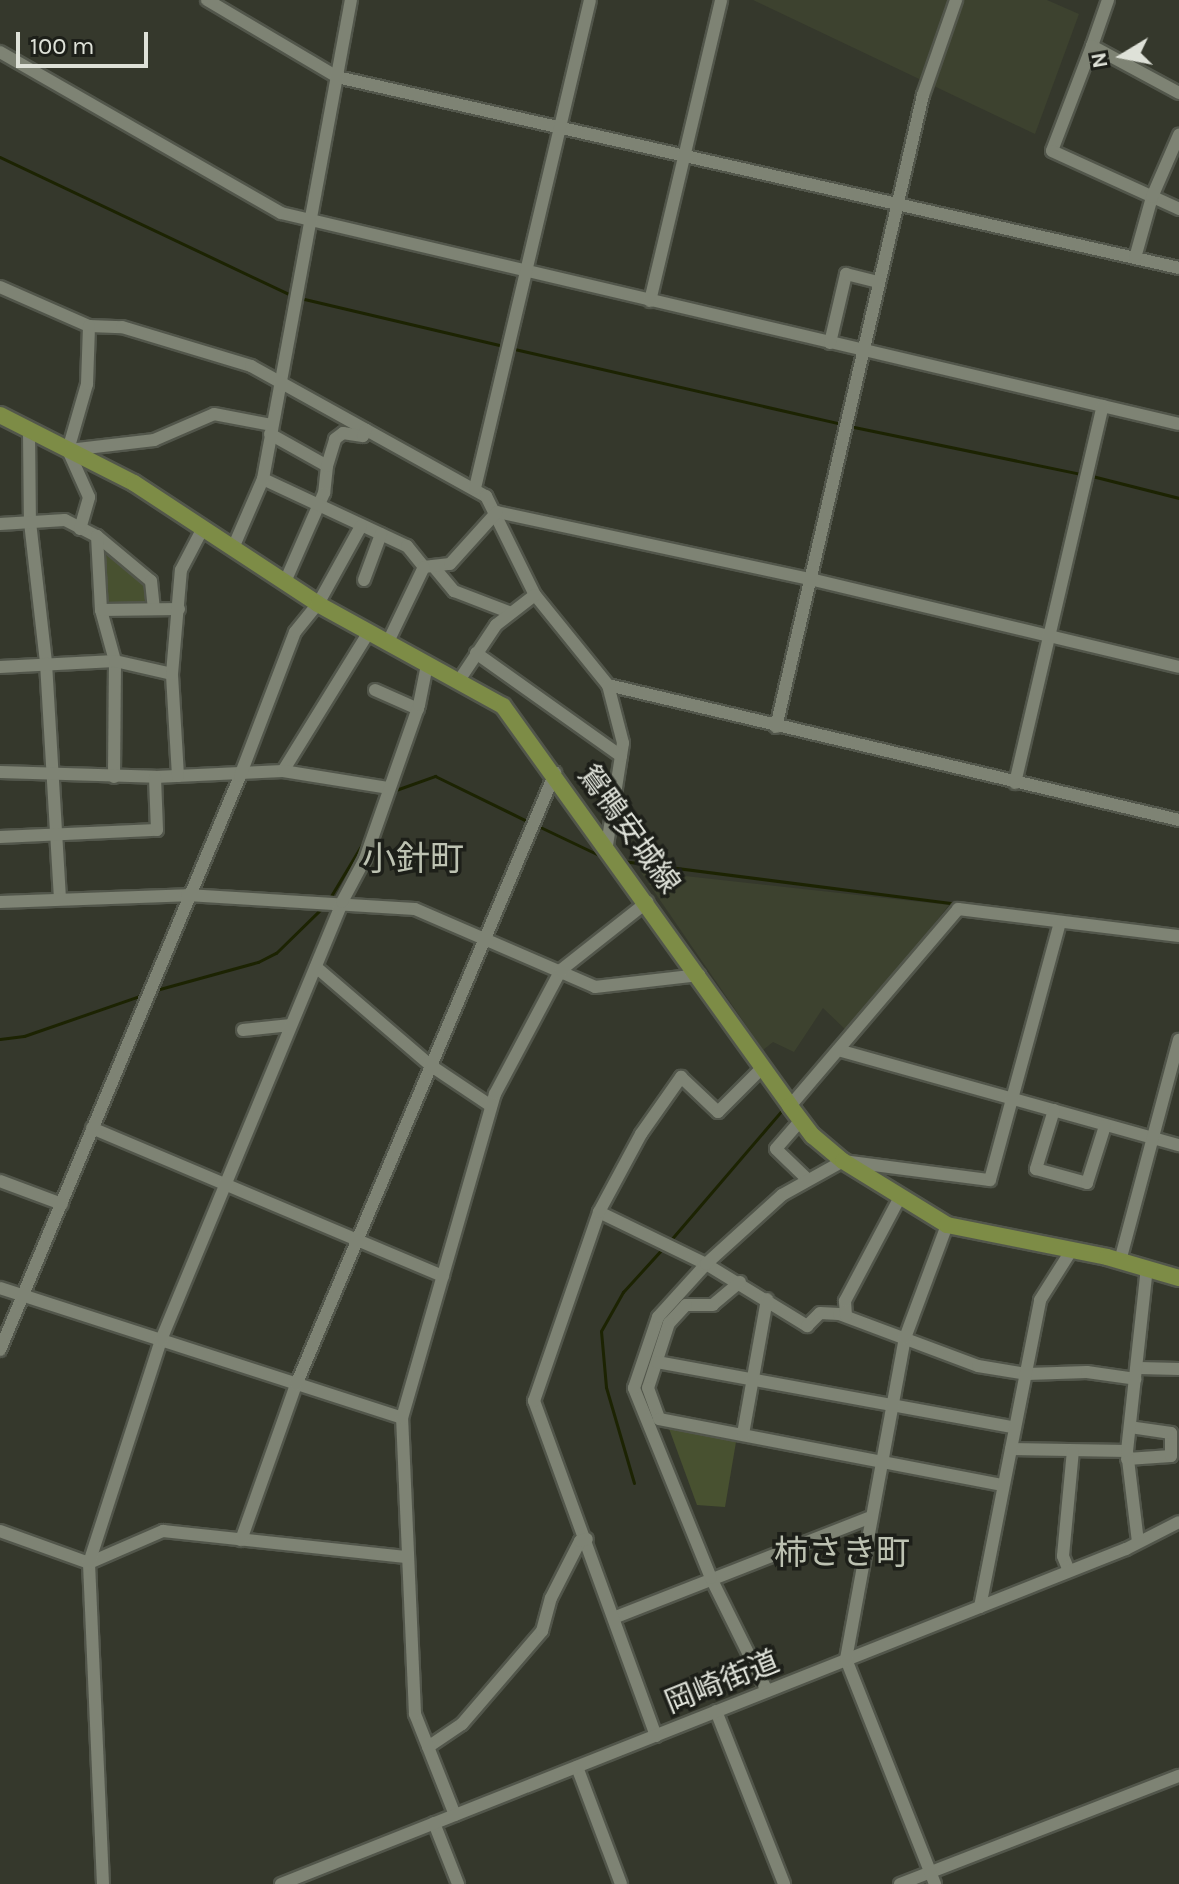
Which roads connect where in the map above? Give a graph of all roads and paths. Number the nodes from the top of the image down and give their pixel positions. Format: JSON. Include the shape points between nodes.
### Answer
{"nodes":[{"id":1,"x":207,"y":0,"type":"edge"},
{"id":2,"x":351,"y":0,"type":"edge"},
{"id":3,"x":590,"y":0,"type":"edge"},
{"id":4,"x":721,"y":0,"type":"edge"},
{"id":5,"x":956,"y":0,"type":"edge"},
{"id":6,"x":1108,"y":0,"type":"edge"},
{"id":7,"x":1092,"y":46,"type":"junction"},
{"id":8,"x":0,"y":52,"type":"edge"},
{"id":9,"x":337,"y":77,"type":"junction"},
{"id":10,"x":1179,"y":93,"type":"edge"},
{"id":11,"x":562,"y":127,"type":"junction"},
{"id":12,"x":1179,"y":135,"type":"edge"},
{"id":13,"x":684,"y":156,"type":"junction"},
{"id":14,"x":1152,"y":197,"type":"junction"},
{"id":15,"x":898,"y":204,"type":"junction"},
{"id":16,"x":1179,"y":209,"type":"edge"},
{"id":17,"x":312,"y":222,"type":"junction"},
{"id":18,"x":1135,"y":258,"type":"junction"},
{"id":19,"x":1179,"y":268,"type":"edge"},
{"id":20,"x":528,"y":273,"type":"junction"},
{"id":21,"x":879,"y":282,"type":"junction"},
{"id":22,"x":0,"y":287,"type":"edge"},
{"id":23,"x":650,"y":301,"type":"junction"},
{"id":24,"x":89,"y":326,"type":"junction"},
{"id":25,"x":830,"y":343,"type":"junction"},
{"id":26,"x":863,"y":351,"type":"junction"},
{"id":27,"x":282,"y":386,"type":"junction"},
{"id":28,"x":1103,"y":406,"type":"junction"},
{"id":29,"x":0,"y":415,"type":"edge"},
{"id":30,"x":1179,"y":424,"type":"edge"},
{"id":31,"x":270,"y":430,"type":"junction"},
{"id":32,"x":366,"y":430,"type":"junction"},
{"id":33,"x":29,"y":432,"type":"junction"},
{"id":34,"x":68,"y":450,"type":"junction"},
{"id":35,"x":327,"y":466,"type":"junction"},
{"id":36,"x":263,"y":479,"type":"junction"},
{"id":37,"x":475,"y":488,"type":"junction"},
{"id":38,"x":319,"y":503,"type":"junction"},
{"id":39,"x":497,"y":512,"type":"junction"},
{"id":40,"x":30,"y":522,"type":"junction"},
{"id":41,"x":0,"y":524,"type":"edge"},
{"id":42,"x":361,"y":526,"type":"junction"},
{"id":43,"x":203,"y":528,"type":"junction"},
{"id":44,"x":80,"y":529,"type":"junction"},
{"id":45,"x":381,"y":534,"type":"junction"},
{"id":46,"x":97,"y":536,"type":"junction"},
{"id":47,"x":233,"y":548,"type":"junction"},
{"id":48,"x":429,"y":567,"type":"junction"},
{"id":49,"x":810,"y":579,"type":"junction"},
{"id":50,"x":364,"y":580,"type":"dead end"},
{"id":51,"x":285,"y":582,"type":"junction"},
{"id":52,"x":535,"y":595,"type":"junction"},
{"id":53,"x":318,"y":604,"type":"junction"},
{"id":54,"x":154,"y":609,"type":"junction"},
{"id":55,"x":179,"y":609,"type":"junction"},
{"id":56,"x":101,"y":610,"type":"junction"},
{"id":57,"x":511,"y":613,"type":"junction"},
{"id":58,"x":369,"y":632,"type":"junction"},
{"id":59,"x":1050,"y":637,"type":"junction"},
{"id":60,"x":388,"y":642,"type":"junction"},
{"id":61,"x":476,"y":653,"type":"junction"},
{"id":62,"x":115,"y":661,"type":"junction"},
{"id":63,"x":46,"y":663,"type":"junction"},
{"id":64,"x":427,"y":665,"type":"junction"},
{"id":65,"x":0,"y":667,"type":"edge"},
{"id":66,"x":1179,"y":667,"type":"edge"},
{"id":67,"x":172,"y":674,"type":"junction"},
{"id":68,"x":458,"y":682,"type":"junction"},
{"id":69,"x":608,"y":685,"type":"junction"},
{"id":70,"x":375,"y":690,"type":"dead end"},
{"id":71,"x":418,"y":709,"type":"junction"},
{"id":72,"x":776,"y":727,"type":"junction"},
{"id":73,"x":621,"y":756,"type":"junction"},
{"id":74,"x":283,"y":771,"type":"junction"},
{"id":75,"x":0,"y":772,"type":"edge"},
{"id":76,"x":555,"y":773,"type":"junction"},
{"id":77,"x":53,"y":775,"type":"junction"},
{"id":78,"x":178,"y":776,"type":"junction"},
{"id":79,"x":240,"y":776,"type":"junction"},
{"id":80,"x":114,"y":777,"type":"junction"},
{"id":81,"x":155,"y":777,"type":"junction"},
{"id":82,"x":1015,"y":783,"type":"junction"},
{"id":83,"x":388,"y":788,"type":"junction"},
{"id":84,"x":1179,"y":820,"type":"edge"},
{"id":85,"x":56,"y":833,"type":"junction"},
{"id":86,"x":0,"y":837,"type":"edge"},
{"id":87,"x":607,"y":845,"type":"junction"},
{"id":88,"x":187,"y":895,"type":"junction"},
{"id":89,"x":60,"y":899,"type":"junction"},
{"id":90,"x":0,"y":902,"type":"edge"},
{"id":91,"x":342,"y":902,"type":"junction"},
{"id":92,"x":647,"y":902,"type":"junction"},
{"id":93,"x":1060,"y":922,"type":"junction"},
{"id":94,"x":1179,"y":936,"type":"edge"},
{"id":95,"x":482,"y":937,"type":"junction"},
{"id":96,"x":316,"y":967,"type":"junction"},
{"id":97,"x":561,"y":970,"type":"junction"},
{"id":98,"x":699,"y":975,"type":"junction"},
{"id":99,"x":291,"y":1025,"type":"junction"},
{"id":100,"x":243,"y":1030,"type":"dead end"},
{"id":101,"x":1179,"y":1040,"type":"edge"},
{"id":102,"x":838,"y":1050,"type":"junction"},
{"id":103,"x":430,"y":1065,"type":"junction"},
{"id":104,"x":763,"y":1067,"type":"junction"},
{"id":105,"x":1011,"y":1097,"type":"junction"},
{"id":106,"x":491,"y":1106,"type":"junction"},
{"id":107,"x":790,"y":1106,"type":"junction"},
{"id":108,"x":1054,"y":1110,"type":"junction"},
{"id":109,"x":801,"y":1120,"type":"junction"},
{"id":110,"x":1105,"y":1126,"type":"junction"},
{"id":111,"x":92,"y":1128,"type":"junction"},
{"id":112,"x":1151,"y":1138,"type":"junction"},
{"id":113,"x":1179,"y":1145,"type":"edge"},
{"id":114,"x":843,"y":1161,"type":"junction"},
{"id":115,"x":806,"y":1178,"type":"junction"},
{"id":116,"x":0,"y":1181,"type":"edge"},
{"id":117,"x":226,"y":1185,"type":"junction"},
{"id":118,"x":899,"y":1199,"type":"junction"},
{"id":119,"x":62,"y":1204,"type":"junction"},
{"id":120,"x":599,"y":1212,"type":"junction"},
{"id":121,"x":947,"y":1225,"type":"junction"},
{"id":122,"x":357,"y":1239,"type":"junction"},
{"id":123,"x":1071,"y":1251,"type":"junction"},
{"id":124,"x":1120,"y":1261,"type":"junction"},
{"id":125,"x":706,"y":1264,"type":"junction"},
{"id":126,"x":1147,"y":1268,"type":"junction"},
{"id":127,"x":443,"y":1276,"type":"junction"},
{"id":128,"x":1179,"y":1278,"type":"edge"},
{"id":129,"x":740,"y":1282,"type":"junction"},
{"id":130,"x":0,"y":1288,"type":"edge"},
{"id":131,"x":23,"y":1296,"type":"junction"},
{"id":132,"x":767,"y":1299,"type":"junction"},
{"id":133,"x":846,"y":1316,"type":"junction"},
{"id":134,"x":905,"y":1338,"type":"junction"},
{"id":135,"x":161,"y":1340,"type":"junction"},
{"id":136,"x":0,"y":1350,"type":"edge"},
{"id":137,"x":657,"y":1362,"type":"junction"},
{"id":138,"x":1179,"y":1369,"type":"edge"},
{"id":139,"x":1027,"y":1374,"type":"junction"},
{"id":140,"x":1137,"y":1374,"type":"junction"},
{"id":141,"x":753,"y":1379,"type":"junction"},
{"id":142,"x":296,"y":1385,"type":"junction"},
{"id":143,"x":892,"y":1403,"type":"junction"},
{"id":144,"x":402,"y":1418,"type":"junction"},
{"id":145,"x":1130,"y":1427,"type":"junction"},
{"id":146,"x":1015,"y":1428,"type":"junction"},
{"id":147,"x":743,"y":1434,"type":"junction"},
{"id":148,"x":1011,"y":1449,"type":"junction"},
{"id":149,"x":1073,"y":1451,"type":"junction"},
{"id":150,"x":1127,"y":1455,"type":"junction"},
{"id":151,"x":881,"y":1461,"type":"junction"},
{"id":152,"x":1003,"y":1485,"type":"junction"},
{"id":153,"x":868,"y":1518,"type":"junction"},
{"id":154,"x":1179,"y":1522,"type":"edge"},
{"id":155,"x":0,"y":1531,"type":"edge"},
{"id":156,"x":587,"y":1539,"type":"junction"},
{"id":157,"x":241,"y":1540,"type":"junction"},
{"id":158,"x":1138,"y":1542,"type":"junction"},
{"id":159,"x":406,"y":1557,"type":"junction"},
{"id":160,"x":89,"y":1563,"type":"junction"},
{"id":161,"x":1069,"y":1571,"type":"junction"},
{"id":162,"x":711,"y":1578,"type":"junction"},
{"id":163,"x":980,"y":1607,"type":"junction"},
{"id":164,"x":616,"y":1617,"type":"junction"},
{"id":165,"x":846,"y":1659,"type":"junction"},
{"id":166,"x":767,"y":1691,"type":"junction"},
{"id":167,"x":716,"y":1711,"type":"junction"},
{"id":168,"x":656,"y":1736,"type":"junction"},
{"id":169,"x":428,"y":1747,"type":"junction"},
{"id":170,"x":577,"y":1767,"type":"junction"},
{"id":171,"x":1179,"y":1776,"type":"edge"},
{"id":172,"x":455,"y":1815,"type":"junction"},
{"id":173,"x":434,"y":1823,"type":"junction"},
{"id":174,"x":933,"y":1878,"type":"edge"},
{"id":175,"x":289,"y":1883,"type":"edge"},
{"id":176,"x":103,"y":1884,"type":"edge"},
{"id":177,"x":458,"y":1884,"type":"edge"},
{"id":178,"x":621,"y":1884,"type":"edge"},
{"id":179,"x":784,"y":1884,"type":"edge"},
{"id":180,"x":900,"y":1884,"type":"edge"}],
"edges":[{"from":1,"to":9,"type":"street"},
{"from":2,"to":9,"type":"street"},
{"from":3,"to":11,"type":"street"},
{"from":4,"to":13,"type":"street"},
{"from":5,"to":15,"type":"street","via":[[923,95]]},
{"from":6,"to":7,"type":"street"},
{"from":7,"to":10,"type":"street"},
{"from":7,"to":14,"type":"street","via":[[1052,151]]},
{"from":8,"to":17,"type":"street","via":[[281,213]]},
{"from":9,"to":11,"type":"street"},
{"from":9,"to":17,"type":"street"},
{"from":11,"to":13,"type":"street"},
{"from":11,"to":20,"type":"street"},
{"from":12,"to":14,"type":"street"},
{"from":13,"to":15,"type":"street"},
{"from":13,"to":23,"type":"street"},
{"from":14,"to":16,"type":"street"},
{"from":14,"to":18,"type":"street"},
{"from":15,"to":18,"type":"street"},
{"from":15,"to":21,"type":"street"},
{"from":17,"to":20,"type":"street"},
{"from":17,"to":27,"type":"street"},
{"from":18,"to":19,"type":"street"},
{"from":20,"to":23,"type":"street"},
{"from":20,"to":37,"type":"street"},
{"from":21,"to":25,"type":"street","via":[[846,274]]},
{"from":21,"to":26,"type":"street"},
{"from":22,"to":24,"type":"street"},
{"from":23,"to":25,"type":"street"},
{"from":24,"to":27,"type":"street","via":[[122,327],[251,366]]},
{"from":24,"to":34,"type":"street","via":[[87,384]]},
{"from":25,"to":26,"type":"street"},
{"from":26,"to":28,"type":"street"},
{"from":26,"to":49,"type":"street"},
{"from":27,"to":31,"type":"street"},
{"from":27,"to":32,"type":"street"},
{"from":28,"to":30,"type":"street"},
{"from":28,"to":59,"type":"street"},
{"from":29,"to":33,"type":"main road","name":"鴛鴨安城線"},
{"from":31,"to":34,"type":"street","via":[[214,414],[154,440]]},
{"from":31,"to":35,"type":"street"},
{"from":31,"to":36,"type":"street"},
{"from":32,"to":35,"type":"street","via":[[363,436],[343,433],[335,439]]},
{"from":32,"to":37,"type":"street"},
{"from":33,"to":34,"type":"main road","name":"鴛鴨安城線"},
{"from":33,"to":40,"type":"street"},
{"from":34,"to":43,"type":"main road","name":"鴛鴨安城線","via":[[134,483]]},
{"from":34,"to":44,"type":"street","via":[[89,497]]},
{"from":35,"to":38,"type":"street"},
{"from":36,"to":38,"type":"street"},
{"from":36,"to":47,"type":"street"},
{"from":37,"to":39,"type":"street"},
{"from":38,"to":42,"type":"street"},
{"from":38,"to":51,"type":"street"},
{"from":39,"to":48,"type":"street","via":[[450,564]]},
{"from":39,"to":49,"type":"street"},
{"from":39,"to":52,"type":"street"},
{"from":40,"to":41,"type":"street"},
{"from":40,"to":44,"type":"street","via":[[65,520]]},
{"from":40,"to":63,"type":"street"},
{"from":42,"to":45,"type":"street"},
{"from":42,"to":53,"type":"street"},
{"from":43,"to":47,"type":"main road","name":"鴛鴨安城線"},
{"from":43,"to":55,"type":"street","via":[[181,570]]},
{"from":44,"to":46,"type":"street"},
{"from":45,"to":48,"type":"street","via":[[407,546]]},
{"from":45,"to":50,"type":"street"},
{"from":46,"to":54,"type":"street","via":[[151,581]]},
{"from":46,"to":56,"type":"street"},
{"from":47,"to":51,"type":"main road","name":"鴛鴨安城線"},
{"from":48,"to":57,"type":"street","via":[[454,591]]},
{"from":48,"to":60,"type":"street"},
{"from":49,"to":59,"type":"street"},
{"from":49,"to":72,"type":"street"},
{"from":51,"to":53,"type":"main road","name":"鴛鴨安城線"},
{"from":52,"to":57,"type":"street"},
{"from":52,"to":69,"type":"street"},
{"from":53,"to":58,"type":"main road","name":"鴛鴨安城線"},
{"from":53,"to":79,"type":"street","via":[[295,632]]},
{"from":54,"to":55,"type":"street"},
{"from":54,"to":56,"type":"street"},
{"from":55,"to":67,"type":"street"},
{"from":56,"to":62,"type":"street"},
{"from":57,"to":61,"type":"street"},
{"from":58,"to":60,"type":"main road","name":"鴛鴨安城線"},
{"from":58,"to":74,"type":"street"},
{"from":59,"to":66,"type":"street"},
{"from":59,"to":82,"type":"street"},
{"from":60,"to":64,"type":"main road","name":"鴛鴨安城線"},
{"from":61,"to":68,"type":"street"},
{"from":61,"to":73,"type":"street"},
{"from":62,"to":63,"type":"street"},
{"from":62,"to":67,"type":"street"},
{"from":62,"to":80,"type":"street"},
{"from":63,"to":65,"type":"street"},
{"from":63,"to":77,"type":"street"},
{"from":64,"to":68,"type":"main road","name":"鴛鴨安城線"},
{"from":64,"to":71,"type":"street"},
{"from":67,"to":78,"type":"street"},
{"from":68,"to":76,"type":"main road","name":"鴛鴨安城線","via":[[503,706]]},
{"from":69,"to":72,"type":"street"},
{"from":69,"to":73,"type":"street","via":[[620,721]]},
{"from":70,"to":71,"type":"street"},
{"from":71,"to":83,"type":"street"},
{"from":72,"to":82,"type":"street"},
{"from":73,"to":87,"type":"street"},
{"from":74,"to":79,"type":"street"},
{"from":74,"to":83,"type":"street"},
{"from":75,"to":77,"type":"street"},
{"from":76,"to":87,"type":"main road","name":"鴛鴨安城線"},
{"from":76,"to":95,"type":"street"},
{"from":77,"to":80,"type":"street"},
{"from":77,"to":85,"type":"street"},
{"from":78,"to":79,"type":"street"},
{"from":78,"to":81,"type":"street"},
{"from":79,"to":88,"type":"street"},
{"from":80,"to":81,"type":"street"},
{"from":81,"to":85,"type":"street","via":[[157,830]]},
{"from":82,"to":84,"type":"street"},
{"from":83,"to":91,"type":"street","via":[[365,859]]},
{"from":85,"to":86,"type":"street"},
{"from":85,"to":89,"type":"street"},
{"from":87,"to":92,"type":"main road","name":"鴛鴨安城線"},
{"from":88,"to":89,"type":"street"},
{"from":88,"to":91,"type":"street"},
{"from":88,"to":111,"type":"street"},
{"from":89,"to":90,"type":"street"},
{"from":91,"to":95,"type":"street","via":[[415,909]]},
{"from":91,"to":96,"type":"street"},
{"from":92,"to":97,"type":"street"},
{"from":92,"to":98,"type":"main road","name":"鴛鴨安城線"},
{"from":93,"to":94,"type":"street"},
{"from":93,"to":102,"type":"street","via":[[958,909]]},
{"from":93,"to":105,"type":"street"},
{"from":95,"to":97,"type":"street"},
{"from":95,"to":103,"type":"street"},
{"from":96,"to":99,"type":"street"},
{"from":96,"to":103,"type":"street"},
{"from":97,"to":98,"type":"street","via":[[579,983],[616,988]]},
{"from":97,"to":106,"type":"street"},
{"from":98,"to":104,"type":"main road","name":"鴛鴨安城線"},
{"from":99,"to":100,"type":"street"},
{"from":99,"to":117,"type":"street"},
{"from":101,"to":112,"type":"street"},
{"from":102,"to":105,"type":"street"},
{"from":102,"to":107,"type":"street"},
{"from":103,"to":106,"type":"street"},
{"from":103,"to":122,"type":"street"},
{"from":104,"to":107,"type":"main road","name":"鴛鴨安城線"},
{"from":104,"to":120,"type":"street","via":[[718,1112],[681,1077],[641,1134]]},
{"from":105,"to":108,"type":"street"},
{"from":105,"to":114,"type":"street","via":[[990,1180]]},
{"from":106,"to":127,"type":"street"},
{"from":107,"to":109,"type":"main road","name":"鴛鴨安城線"},
{"from":108,"to":110,"type":"street"},
{"from":108,"to":110,"type":"street","via":[[1036,1169],[1087,1183]]},
{"from":109,"to":114,"type":"main road","name":"鴛鴨安城線"},
{"from":109,"to":115,"type":"street","via":[[776,1149]]},
{"from":110,"to":112,"type":"street"},
{"from":111,"to":117,"type":"street"},
{"from":111,"to":119,"type":"street"},
{"from":112,"to":113,"type":"street"},
{"from":112,"to":124,"type":"street"},
{"from":114,"to":115,"type":"street"},
{"from":114,"to":118,"type":"main road","name":"鴛鴨安城線"},
{"from":115,"to":125,"type":"street"},
{"from":116,"to":119,"type":"street"},
{"from":117,"to":122,"type":"street"},
{"from":117,"to":135,"type":"street"},
{"from":118,"to":121,"type":"main road","name":"鴛鴨安城線"},
{"from":118,"to":133,"type":"street","via":[[845,1301]]},
{"from":119,"to":131,"type":"street"},
{"from":120,"to":125,"type":"street"},
{"from":120,"to":156,"type":"street","via":[[534,1401]]},
{"from":121,"to":123,"type":"main road","name":"鴛鴨安城線"},
{"from":121,"to":134,"type":"street"},
{"from":122,"to":127,"type":"street"},
{"from":122,"to":142,"type":"street"},
{"from":123,"to":124,"type":"main road","name":"鴛鴨安城線"},
{"from":123,"to":139,"type":"street","via":[[1040,1300]]},
{"from":124,"to":126,"type":"main road","name":"鴛鴨安城線"},
{"from":125,"to":129,"type":"street"},
{"from":125,"to":162,"type":"street","via":[[658,1317],[634,1388]]},
{"from":126,"to":128,"type":"main road","name":"鴛鴨安城線"},
{"from":126,"to":140,"type":"street","via":[[1136,1330]]},
{"from":127,"to":144,"type":"street"},
{"from":129,"to":132,"type":"street"},
{"from":129,"to":137,"type":"street","via":[[713,1305],[686,1305],[669,1323]]},
{"from":130,"to":131,"type":"street"},
{"from":131,"to":135,"type":"street"},
{"from":131,"to":136,"type":"street"},
{"from":132,"to":133,"type":"street","via":[[807,1326],[820,1313]]},
{"from":132,"to":141,"type":"street"},
{"from":133,"to":134,"type":"street"},
{"from":134,"to":139,"type":"street","via":[[978,1366]]},
{"from":134,"to":143,"type":"street"},
{"from":135,"to":142,"type":"street"},
{"from":135,"to":160,"type":"street"},
{"from":137,"to":141,"type":"street"},
{"from":137,"to":147,"type":"street","via":[[648,1388],[659,1419]]},
{"from":138,"to":140,"type":"street"},
{"from":139,"to":140,"type":"street"},
{"from":139,"to":146,"type":"street"},
{"from":140,"to":145,"type":"street"},
{"from":141,"to":143,"type":"street"},
{"from":141,"to":147,"type":"street"},
{"from":142,"to":144,"type":"street"},
{"from":142,"to":157,"type":"street"},
{"from":143,"to":146,"type":"street"},
{"from":143,"to":151,"type":"street"},
{"from":144,"to":159,"type":"street"},
{"from":145,"to":150,"type":"street"},
{"from":145,"to":150,"type":"street","via":[[1171,1433],[1171,1456]]},
{"from":146,"to":148,"type":"street"},
{"from":147,"to":151,"type":"street"},
{"from":148,"to":149,"type":"street"},
{"from":148,"to":152,"type":"street"},
{"from":149,"to":150,"type":"street"},
{"from":149,"to":161,"type":"street","via":[[1063,1556]]},
{"from":150,"to":158,"type":"street"},
{"from":151,"to":152,"type":"street"},
{"from":151,"to":153,"type":"street"},
{"from":152,"to":163,"type":"street"},
{"from":153,"to":162,"type":"street"},
{"from":153,"to":165,"type":"street"},
{"from":154,"to":158,"type":"street","name":"岡崎街道"},
{"from":155,"to":160,"type":"street"},
{"from":156,"to":164,"type":"street"},
{"from":156,"to":169,"type":"street","via":[[580,1541],[551,1598],[542,1631],[452,1734]]},
{"from":157,"to":159,"type":"street"},
{"from":157,"to":160,"type":"street","via":[[163,1531]]},
{"from":158,"to":161,"type":"street","name":"岡崎街道"},
{"from":159,"to":169,"type":"street","via":[[415,1714]]},
{"from":160,"to":176,"type":"street"},
{"from":161,"to":163,"type":"street","name":"岡崎街道"},
{"from":162,"to":164,"type":"street"},
{"from":162,"to":166,"type":"street"},
{"from":163,"to":165,"type":"street","name":"岡崎街道"},
{"from":164,"to":168,"type":"street"},
{"from":165,"to":166,"type":"street","name":"岡崎街道"},
{"from":165,"to":174,"type":"street"},
{"from":166,"to":167,"type":"street","name":"岡崎街道"},
{"from":167,"to":168,"type":"street","name":"岡崎街道"},
{"from":167,"to":179,"type":"street"},
{"from":168,"to":170,"type":"street","name":"岡崎街道"},
{"from":169,"to":172,"type":"street"},
{"from":170,"to":172,"type":"street","name":"岡崎街道"},
{"from":170,"to":178,"type":"street"},
{"from":171,"to":174,"type":"street"},
{"from":172,"to":173,"type":"street","name":"岡崎街道"},
{"from":173,"to":175,"type":"street","name":"岡崎街道"},
{"from":173,"to":177,"type":"street"},
{"from":174,"to":180,"type":"street"}]}
